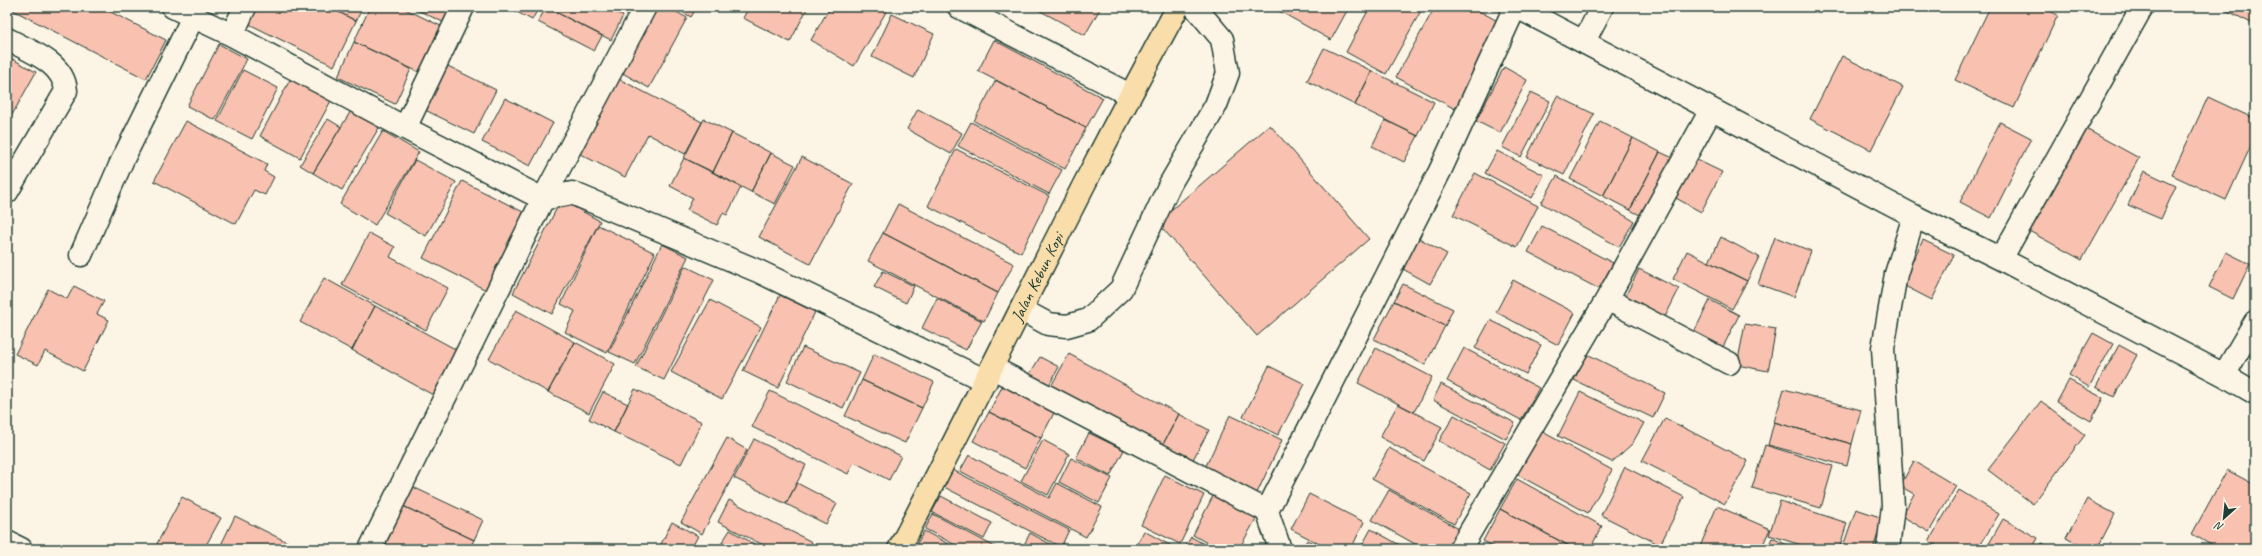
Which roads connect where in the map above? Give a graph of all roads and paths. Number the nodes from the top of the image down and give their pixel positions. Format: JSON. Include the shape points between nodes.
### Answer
{"nodes":[{"id":1,"x":173,"y":7,"type":"edge"},
{"id":2,"x":245,"y":7,"type":"edge"},
{"id":3,"x":463,"y":7,"type":"edge"},
{"id":4,"x":645,"y":7,"type":"edge"},
{"id":5,"x":959,"y":7,"type":"edge"},
{"id":6,"x":1178,"y":7,"type":"edge"},
{"id":7,"x":1194,"y":7,"type":"edge"},
{"id":8,"x":1516,"y":7,"type":"edge"},
{"id":9,"x":1602,"y":7,"type":"edge"},
{"id":10,"x":2142,"y":7,"type":"edge"},
{"id":11,"x":192,"y":17,"type":"junction"},
{"id":12,"x":232,"y":35,"type":"junction"},
{"id":13,"x":7,"y":39,"type":"edge"},
{"id":14,"x":1584,"y":41,"type":"junction"},
{"id":15,"x":1130,"y":94,"type":"junction"},
{"id":16,"x":1711,"y":110,"type":"junction"},
{"id":17,"x":404,"y":128,"type":"junction"},
{"id":18,"x":7,"y":192,"type":"edge"},
{"id":19,"x":543,"y":199,"type":"junction"},
{"id":20,"x":1914,"y":216,"type":"junction"},
{"id":21,"x":81,"y":255,"type":"dead end"},
{"id":22,"x":2001,"y":259,"type":"junction"},
{"id":23,"x":1607,"y":299,"type":"junction"},
{"id":24,"x":1022,"y":310,"type":"junction"},
{"id":25,"x":2255,"y":322,"type":"edge"},
{"id":26,"x":1729,"y":363,"type":"dead end"},
{"id":27,"x":990,"y":375,"type":"junction"},
{"id":28,"x":2224,"y":375,"type":"junction"},
{"id":29,"x":2255,"y":393,"type":"edge"},
{"id":30,"x":1267,"y":511,"type":"junction"},
{"id":31,"x":7,"y":542,"type":"edge"},
{"id":32,"x":1890,"y":548,"type":"edge"},
{"id":33,"x":21,"y":549,"type":"edge"},
{"id":34,"x":370,"y":549,"type":"edge"},
{"id":35,"x":899,"y":549,"type":"edge"},
{"id":36,"x":1280,"y":549,"type":"edge"},
{"id":37,"x":1460,"y":549,"type":"edge"}],
"edges":[{"from":1,"to":11,"type":"street"},
{"from":2,"to":12,"type":"street"},
{"from":3,"to":17,"type":"street"},
{"from":4,"to":19,"type":"street"},
{"from":5,"to":15,"type":"street"},
{"from":6,"to":15,"type":"main road","name":"Jalan Kebun Kopi"},
{"from":7,"to":24,"type":"street","via":[[1222,39],[1228,73],[1216,105],[1170,184],[1120,289],[1088,320],[1067,326],[1048,324]]},
{"from":8,"to":14,"type":"street"},
{"from":8,"to":30,"type":"street","via":[[1440,171]]},
{"from":9,"to":14,"type":"street"},
{"from":10,"to":22,"type":"street"},
{"from":11,"to":12,"type":"street"},
{"from":11,"to":21,"type":"street","via":[[122,161]]},
{"from":12,"to":17,"type":"street"},
{"from":13,"to":18,"type":"street","via":[[53,64],[65,80],[66,90]]},
{"from":14,"to":16,"type":"street"},
{"from":15,"to":24,"type":"main road","name":"Jalan Kebun Kopi"},
{"from":16,"to":20,"type":"street"},
{"from":16,"to":23,"type":"street"},
{"from":17,"to":19,"type":"street"},
{"from":19,"to":27,"type":"street","via":[[572,193],[758,271]]},
{"from":19,"to":34,"type":"street"},
{"from":20,"to":22,"type":"street"},
{"from":20,"to":32,"type":"street","via":[[1896,274],[1883,348],[1893,506]]},
{"from":22,"to":28,"type":"street"},
{"from":23,"to":26,"type":"street"},
{"from":23,"to":37,"type":"street"},
{"from":24,"to":27,"type":"main road","name":"Jalan Kebun Kopi"},
{"from":25,"to":28,"type":"street"},
{"from":27,"to":30,"type":"street"},
{"from":27,"to":35,"type":"main road","name":"Jalan Kebun Kopi"},
{"from":28,"to":29,"type":"street"},
{"from":30,"to":36,"type":"street"},
{"from":31,"to":33,"type":"street"}]}
